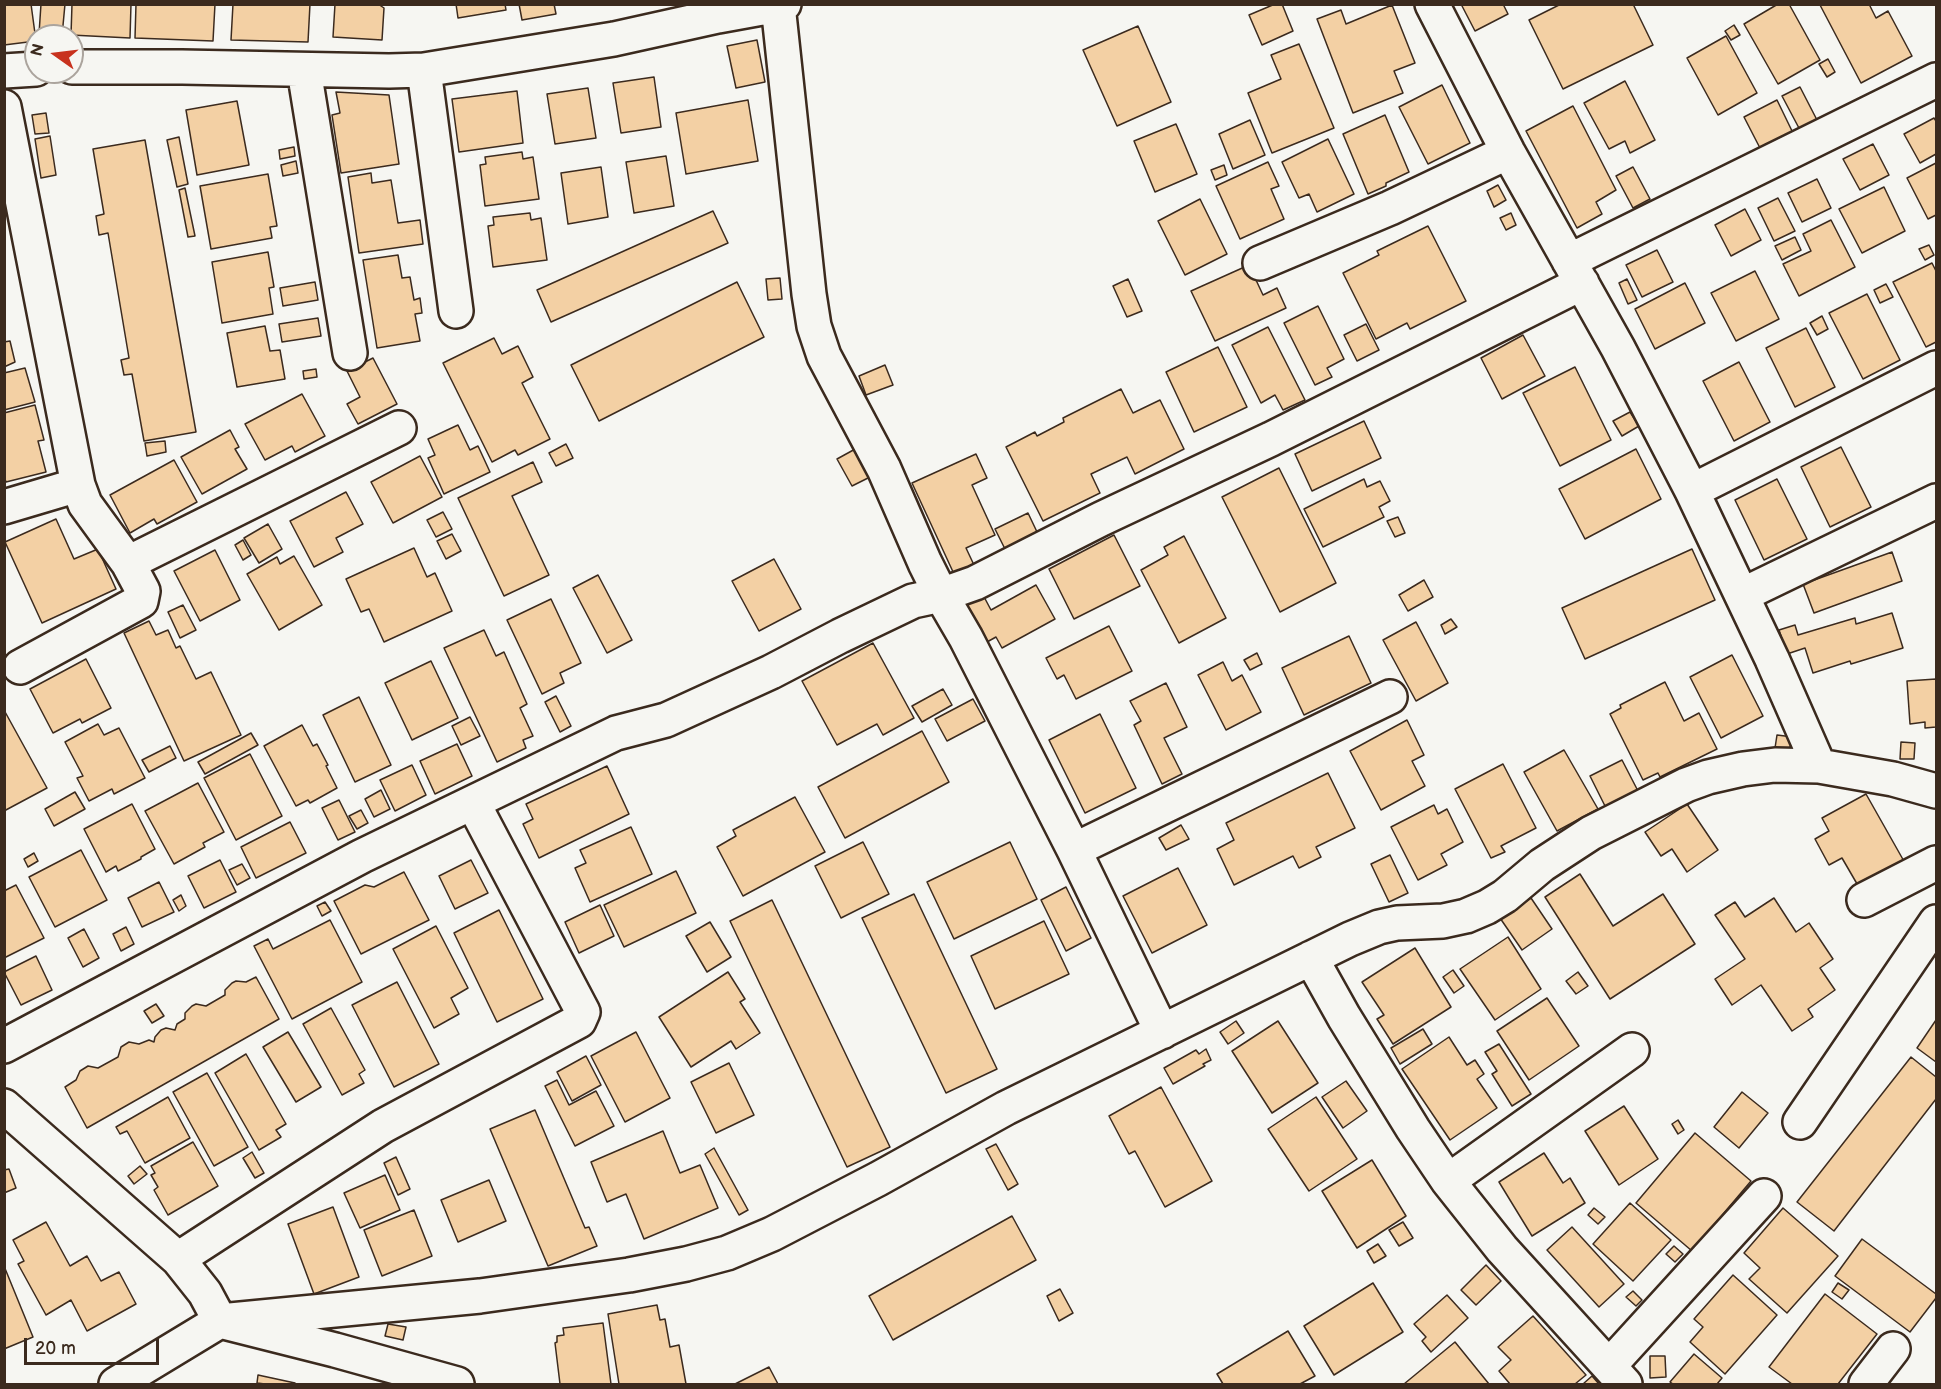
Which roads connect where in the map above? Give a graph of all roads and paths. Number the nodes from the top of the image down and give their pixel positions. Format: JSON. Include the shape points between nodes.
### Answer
{"nodes":[{"id":1,"x":1432,"y":4,"type":"edge"},
{"id":2,"x":781,"y":5,"type":"edge"},
{"id":3,"x":740,"y":8,"type":"edge"},
{"id":4,"x":84,"y":67,"type":"edge"},
{"id":5,"x":24,"y":70,"type":"edge"},
{"id":6,"x":304,"y":70,"type":"junction"},
{"id":7,"x":424,"y":70,"type":"junction"},
{"id":8,"x":4,"y":71,"type":"edge"},
{"id":9,"x":1936,"y":80,"type":"edge"},
{"id":10,"x":4,"y":108,"type":"edge"},
{"id":11,"x":1508,"y":152,"type":"junction"},
{"id":12,"x":15,"y":226,"type":"edge"},
{"id":13,"x":1260,"y":263,"type":"dead end"},
{"id":14,"x":1575,"y":272,"type":"junction"},
{"id":15,"x":456,"y":311,"type":"dead end"},
{"id":16,"x":350,"y":353,"type":"dead end"},
{"id":17,"x":1936,"y":368,"type":"edge"},
{"id":18,"x":399,"y":428,"type":"dead end"},
{"id":19,"x":78,"y":485,"type":"junction"},
{"id":20,"x":1692,"y":491,"type":"junction"},
{"id":21,"x":1936,"y":501,"type":"edge"},
{"id":22,"x":4,"y":507,"type":"edge"},
{"id":23,"x":128,"y":563,"type":"junction"},
{"id":24,"x":941,"y":595,"type":"junction"},
{"id":25,"x":1742,"y":595,"type":"junction"},
{"id":26,"x":20,"y":667,"type":"dead end"},
{"id":27,"x":1390,"y":697,"type":"dead end"},
{"id":28,"x":1819,"y":766,"type":"junction"},
{"id":29,"x":1936,"y":790,"type":"edge"},
{"id":30,"x":472,"y":803,"type":"junction"},
{"id":31,"x":1074,"y":850,"type":"junction"},
{"id":32,"x":1936,"y":863,"type":"edge"},
{"id":33,"x":1864,"y":900,"type":"dead end"},
{"id":34,"x":1936,"y":922,"type":"edge"},
{"id":35,"x":1311,"y":958,"type":"junction"},
{"id":36,"x":1162,"y":1032,"type":"junction"},
{"id":37,"x":4,"y":1046,"type":"edge"},
{"id":38,"x":1632,"y":1050,"type":"dead end"},
{"id":39,"x":4,"y":1106,"type":"edge"},
{"id":40,"x":1800,"y":1122,"type":"dead end"},
{"id":41,"x":1448,"y":1181,"type":"junction"},
{"id":42,"x":1764,"y":1196,"type":"dead end"},
{"id":43,"x":178,"y":1259,"type":"junction"},
{"id":44,"x":220,"y":1321,"type":"junction"},
{"id":45,"x":1893,"y":1348,"type":"dead end"},
{"id":46,"x":1617,"y":1375,"type":"edge"},
{"id":47,"x":116,"y":1384,"type":"edge"},
{"id":48,"x":457,"y":1384,"type":"edge"},
{"id":49,"x":1866,"y":1384,"type":"edge"}],
"edges":[{"from":1,"to":11,"type":"street"},
{"from":2,"to":3,"type":"street"},
{"from":2,"to":24,"type":"street","via":[[814,326],[824,356],[884,469]]},
{"from":3,"to":7,"type":"street","via":[[614,39]]},
{"from":4,"to":6,"type":"street"},
{"from":5,"to":8,"type":"street"},
{"from":6,"to":7,"type":"street"},
{"from":6,"to":16,"type":"street"},
{"from":7,"to":15,"type":"street"},
{"from":9,"to":14,"type":"street"},
{"from":10,"to":12,"type":"street"},
{"from":11,"to":13,"type":"street"},
{"from":11,"to":14,"type":"street"},
{"from":12,"to":19,"type":"street"},
{"from":14,"to":20,"type":"street"},
{"from":14,"to":24,"type":"street","via":[[1271,439],[975,583]]},
{"from":17,"to":20,"type":"street"},
{"from":18,"to":23,"type":"street"},
{"from":19,"to":22,"type":"street"},
{"from":19,"to":23,"type":"street","via":[[85,504]]},
{"from":20,"to":25,"type":"street"},
{"from":21,"to":25,"type":"street"},
{"from":23,"to":26,"type":"street","via":[[143,591],[141,601]]},
{"from":24,"to":30,"type":"street","via":[[913,601],[771,672],[666,720],[616,733]]},
{"from":24,"to":31,"type":"street"},
{"from":25,"to":28,"type":"street"},
{"from":27,"to":31,"type":"street"},
{"from":28,"to":29,"type":"street"},
{"from":28,"to":35,"type":"street","via":[[1743,769],[1686,785],[1591,833],[1487,907],[1443,921],[1379,927]]},
{"from":30,"to":37,"type":"street","via":[[362,856]]},
{"from":30,"to":43,"type":"street","via":[[583,1012],[579,1021],[383,1126]]},
{"from":31,"to":36,"type":"street"},
{"from":32,"to":33,"type":"street"},
{"from":34,"to":40,"type":"street"},
{"from":35,"to":36,"type":"street"},
{"from":35,"to":41,"type":"street"},
{"from":36,"to":44,"type":"street","via":[[1006,1108],[772,1234],[727,1253],[629,1275],[480,1296]]},
{"from":38,"to":41,"type":"street"},
{"from":39,"to":43,"type":"street"},
{"from":41,"to":46,"type":"street","via":[[1502,1249]]},
{"from":42,"to":46,"type":"street"},
{"from":43,"to":44,"type":"street","via":[[205,1293]]},
{"from":44,"to":47,"type":"street"},
{"from":44,"to":48,"type":"street"},
{"from":45,"to":49,"type":"street"}]}
